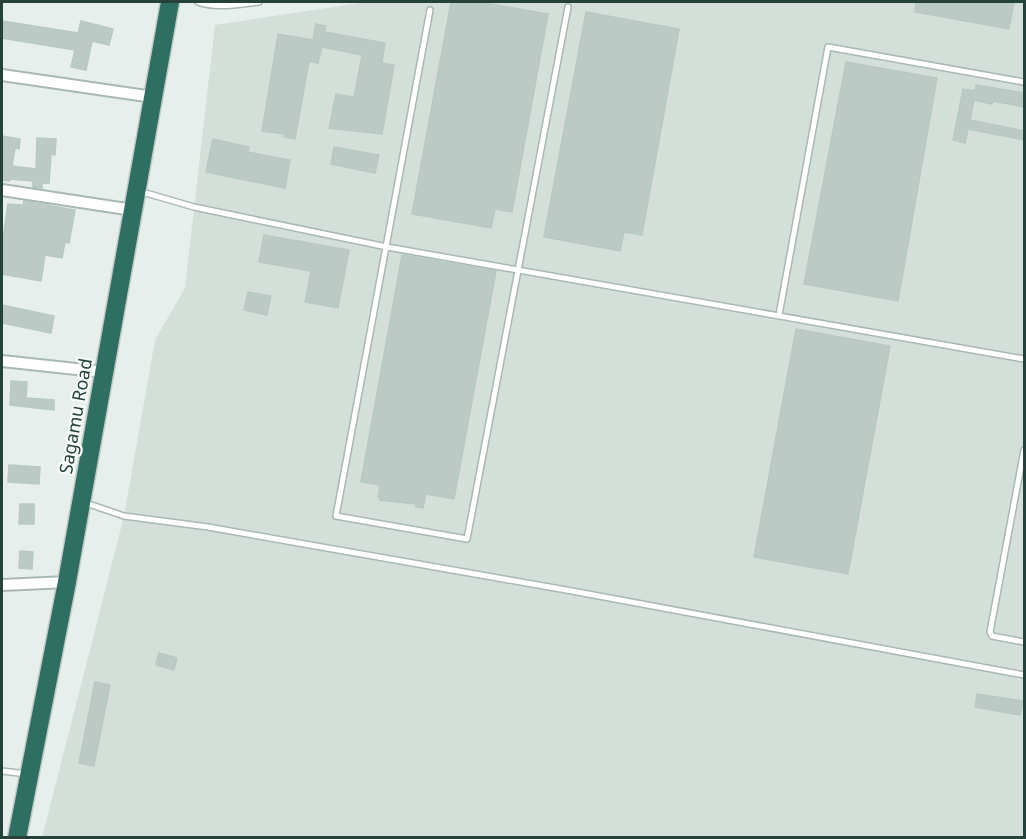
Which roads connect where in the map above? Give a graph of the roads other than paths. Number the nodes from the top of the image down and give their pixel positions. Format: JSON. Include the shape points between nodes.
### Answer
{"nodes":[{"id":1,"x":170,"y":2,"type":"edge"},
{"id":2,"x":198,"y":2,"type":"edge"},
{"id":3,"x":259,"y":2,"type":"edge"},
{"id":4,"x":568,"y":7,"type":"dead end"},
{"id":5,"x":430,"y":10,"type":"dead end"},
{"id":6,"x":2,"y":75,"type":"edge"},
{"id":7,"x":1024,"y":82,"type":"edge"},
{"id":8,"x":153,"y":97,"type":"junction"},
{"id":9,"x":2,"y":190,"type":"edge"},
{"id":10,"x":136,"y":190,"type":"junction"},
{"id":11,"x":133,"y":210,"type":"junction"},
{"id":12,"x":387,"y":247,"type":"junction"},
{"id":13,"x":519,"y":271,"type":"junction"},
{"id":14,"x":779,"y":315,"type":"junction"},
{"id":15,"x":1024,"y":359,"type":"edge"},
{"id":16,"x":2,"y":361,"type":"edge"},
{"id":17,"x":104,"y":372,"type":"junction"},
{"id":18,"x":1024,"y":450,"type":"edge"},
{"id":19,"x":81,"y":501,"type":"junction"},
{"id":20,"x":67,"y":582,"type":"junction"},
{"id":21,"x":2,"y":585,"type":"edge"},
{"id":22,"x":1024,"y":642,"type":"edge"},
{"id":23,"x":1024,"y":675,"type":"edge"},
{"id":24,"x":2,"y":771,"type":"edge"},
{"id":25,"x":29,"y":774,"type":"junction"},
{"id":26,"x":17,"y":837,"type":"edge"}],
"edges":[{"from":1,"to":8,"type":"highway","name":"Sagamu Road"},
{"from":2,"to":3,"type":"lane"},
{"from":4,"to":13,"type":"lane"},
{"from":5,"to":12,"type":"lane"},
{"from":6,"to":8,"type":"street"},
{"from":7,"to":14,"type":"lane","via":[[828,47]]},
{"from":8,"to":10,"type":"highway","name":"Sagamu Road"},
{"from":9,"to":11,"type":"street"},
{"from":10,"to":11,"type":"highway","name":"Sagamu Road"},
{"from":10,"to":12,"type":"lane","via":[[194,207]]},
{"from":11,"to":17,"type":"highway","name":"Sagamu Road"},
{"from":12,"to":13,"type":"lane"},
{"from":12,"to":13,"type":"lane","via":[[336,516],[467,539]]},
{"from":13,"to":14,"type":"lane"},
{"from":14,"to":15,"type":"lane"},
{"from":16,"to":17,"type":"street"},
{"from":17,"to":19,"type":"highway","name":"Sagamu Road"},
{"from":18,"to":22,"type":"lane","via":[[990,632],[992,636]]},
{"from":19,"to":20,"type":"highway","name":"Sagamu Road"},
{"from":19,"to":23,"type":"lane","via":[[124,516],[208,527]]},
{"from":20,"to":21,"type":"street"},
{"from":20,"to":25,"type":"highway","name":"Sagamu Road"},
{"from":24,"to":25,"type":"lane"},
{"from":25,"to":26,"type":"highway","name":"Sagamu Road"}]}
